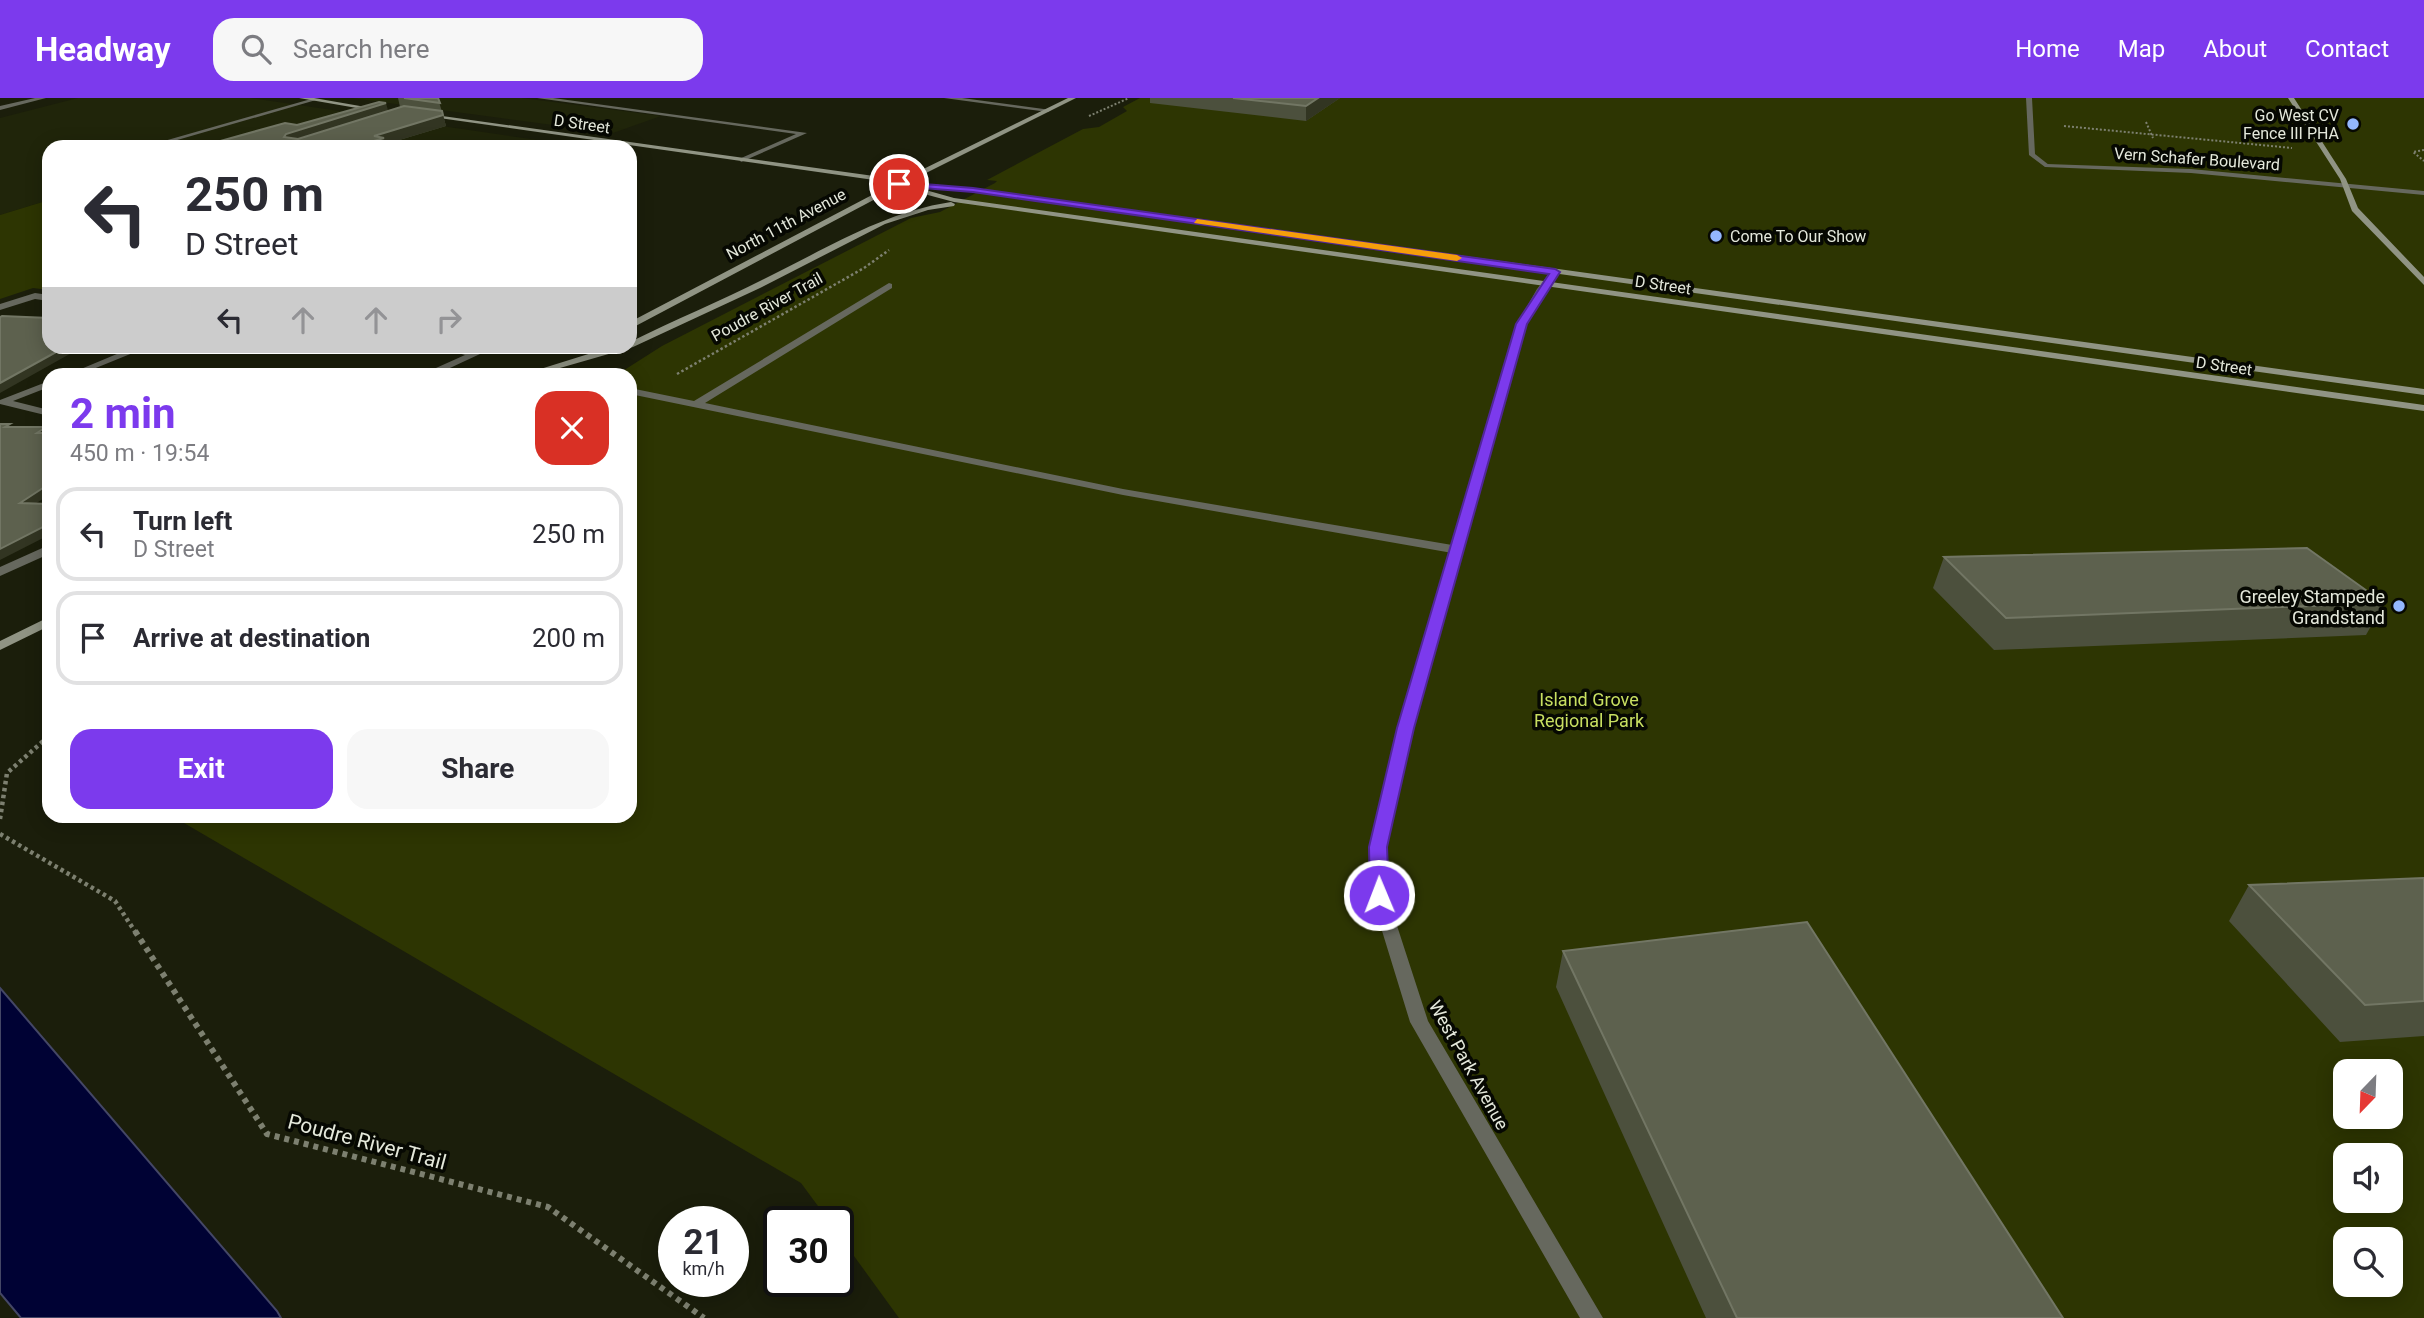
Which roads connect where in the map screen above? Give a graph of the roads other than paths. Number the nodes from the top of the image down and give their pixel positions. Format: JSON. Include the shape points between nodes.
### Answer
{"nodes":[{"id":1,"x":43,"y":98,"type":"edge"},
{"id":2,"x":302,"y":98,"type":"edge"},
{"id":3,"x":540,"y":98,"type":"edge"},
{"id":4,"x":947,"y":98,"type":"edge"},
{"id":5,"x":1073,"y":98,"type":"edge"},
{"id":6,"x":2029,"y":98,"type":"edge"},
{"id":7,"x":2291,"y":98,"type":"edge"},
{"id":8,"x":313,"y":100,"type":"junction"},
{"id":9,"x":0,"y":108,"type":"edge"},
{"id":10,"x":1048,"y":110,"type":"junction"},
{"id":11,"x":393,"y":111,"type":"edge"},
{"id":12,"x":419,"y":115,"type":"edge"},
{"id":13,"x":2297,"y":123,"type":"dead end"},
{"id":14,"x":2309,"y":124,"type":"junction"},
{"id":15,"x":171,"y":140,"type":"edge"},
{"id":16,"x":587,"y":140,"type":"edge"},
{"id":17,"x":637,"y":147,"type":"edge"},
{"id":18,"x":741,"y":160,"type":"junction"},
{"id":19,"x":899,"y":184,"type":"junction"},
{"id":20,"x":2346,"y":185,"type":"junction"},
{"id":21,"x":2424,"y":193,"type":"edge"},
{"id":22,"x":974,"y":202,"type":"junction"},
{"id":23,"x":1555,"y":272,"type":"junction"},
{"id":24,"x":2424,"y":282,"type":"edge"},
{"id":25,"x":889,"y":286,"type":"dead end"},
{"id":26,"x":1544,"y":286,"type":"junction"},
{"id":27,"x":42,"y":297,"type":"edge"},
{"id":28,"x":0,"y":307,"type":"edge"},
{"id":29,"x":637,"y":322,"type":"edge"},
{"id":30,"x":637,"y":342,"type":"edge"},
{"id":31,"x":125,"y":354,"type":"edge"},
{"id":32,"x":475,"y":354,"type":"edge"},
{"id":33,"x":574,"y":354,"type":"edge"},
{"id":34,"x":601,"y":354,"type":"edge"},
{"id":35,"x":89,"y":368,"type":"edge"},
{"id":36,"x":448,"y":368,"type":"edge"},
{"id":37,"x":546,"y":368,"type":"edge"},
{"id":38,"x":553,"y":368,"type":"edge"},
{"id":39,"x":42,"y":387,"type":"edge"},
{"id":40,"x":637,"y":392,"type":"edge"},
{"id":41,"x":2424,"y":392,"type":"edge"},
{"id":42,"x":696,"y":404,"type":"junction"},
{"id":43,"x":2424,"y":408,"type":"edge"},
{"id":44,"x":42,"y":411,"type":"edge"},
{"id":45,"x":1458,"y":550,"type":"junction"},
{"id":46,"x":42,"y":552,"type":"edge"},
{"id":47,"x":0,"y":572,"type":"edge"},
{"id":48,"x":42,"y":625,"type":"edge"},
{"id":49,"x":0,"y":646,"type":"edge"},
{"id":50,"x":1592,"y":1318,"type":"edge"}],
"edges":[{"from":1,"to":9,"type":"street"},
{"from":2,"to":8,"type":"street"},
{"from":3,"to":18,"type":"street","via":[[804,133]]},
{"from":4,"to":10,"type":"street"},
{"from":5,"to":10,"type":"street","name":"North 11th Avenue"},
{"from":6,"to":20,"type":"street","name":"Vern Schafer Boulevard","via":[[2032,155],[2047,166],[2191,171]]},
{"from":7,"to":14,"type":"street"},
{"from":8,"to":11,"type":"street"},
{"from":8,"to":15,"type":"street"},
{"from":10,"to":19,"type":"street","name":"North 11th Avenue"},
{"from":12,"to":16,"type":"street","name":"D Street"},
{"from":13,"to":14,"type":"street"},
{"from":14,"to":20,"type":"street"},
{"from":17,"to":18,"type":"street","name":"D Street"},
{"from":18,"to":19,"type":"street","name":"D Street"},
{"from":19,"to":22,"type":"street","name":"D Street","via":[[936,197]]},
{"from":19,"to":23,"type":"street","name":"D Street","via":[[973,190]]},
{"from":19,"to":29,"type":"street","name":"North 11th Avenue"},
{"from":20,"to":21,"type":"street"},
{"from":20,"to":24,"type":"street","via":[[2356,209]]},
{"from":22,"to":26,"type":"street","name":"D Street"},
{"from":22,"to":30,"type":"street","via":[[908,211]]},
{"from":23,"to":26,"type":"street"},
{"from":23,"to":41,"type":"street","name":"D Street"},
{"from":25,"to":42,"type":"street"},
{"from":26,"to":43,"type":"street","name":"D Street"},
{"from":26,"to":45,"type":"street","name":"West Park Avenue","via":[[1521,324]]},
{"from":27,"to":28,"type":"street"},
{"from":31,"to":35,"type":"street"},
{"from":32,"to":36,"type":"street"},
{"from":33,"to":37,"type":"street"},
{"from":34,"to":38,"type":"street"},
{"from":39,"to":44,"type":"street","via":[[2,402]]},
{"from":40,"to":42,"type":"street"},
{"from":42,"to":45,"type":"street","via":[[1123,492]]},
{"from":45,"to":50,"type":"street","name":"West Park Avenue","via":[[1405,728],[1378,847],[1379,895],[1419,1021]]},
{"from":46,"to":47,"type":"street"},
{"from":48,"to":49,"type":"street"}]}
